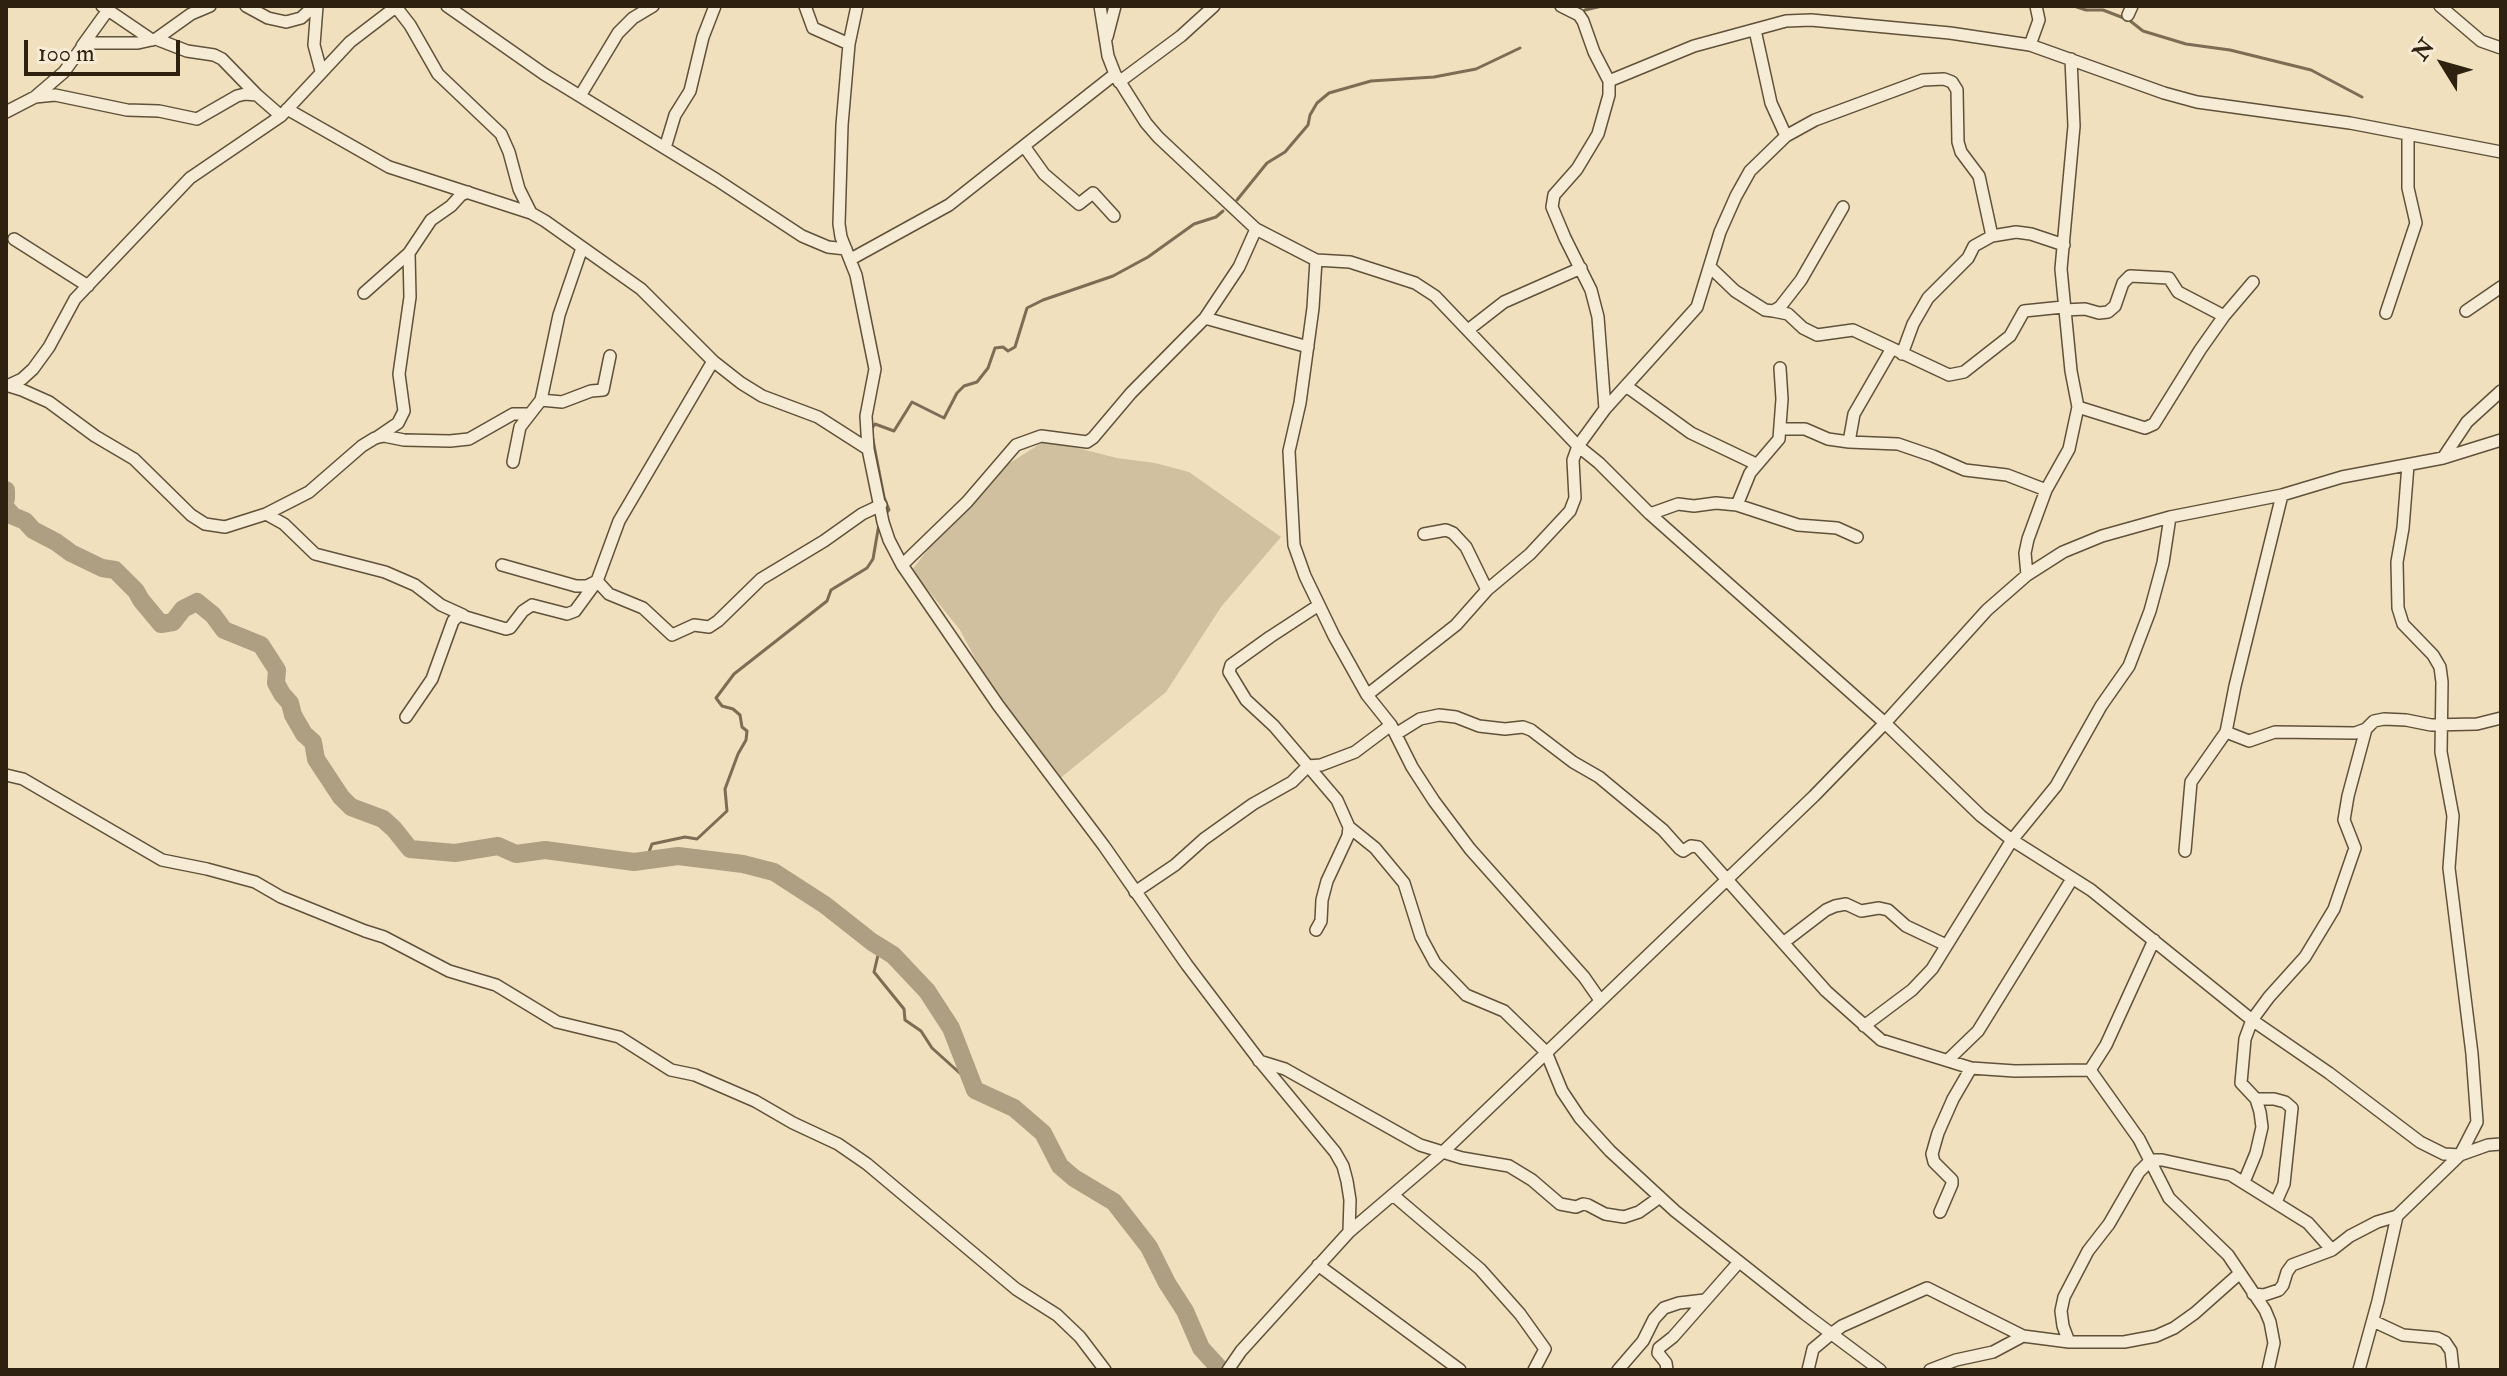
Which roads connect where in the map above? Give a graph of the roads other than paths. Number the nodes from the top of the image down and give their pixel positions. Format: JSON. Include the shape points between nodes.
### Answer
{"nodes":[{"id":1,"x":210,"y":6,"type":"edge"},
{"id":2,"x":246,"y":6,"type":"edge"},
{"id":3,"x":315,"y":6,"type":"edge"},
{"id":4,"x":396,"y":6,"type":"edge"},
{"id":5,"x":447,"y":6,"type":"edge"},
{"id":6,"x":653,"y":6,"type":"edge"},
{"id":7,"x":715,"y":6,"type":"edge"},
{"id":8,"x":805,"y":6,"type":"edge"},
{"id":9,"x":857,"y":6,"type":"edge"},
{"id":10,"x":1100,"y":6,"type":"edge"},
{"id":11,"x":1115,"y":6,"type":"edge"},
{"id":12,"x":1214,"y":6,"type":"edge"},
{"id":13,"x":1561,"y":6,"type":"edge"},
{"id":14,"x":1787,"y":6,"type":"edge"},
{"id":15,"x":2036,"y":6,"type":"edge"},
{"id":16,"x":2440,"y":6,"type":"edge"},
{"id":17,"x":110,"y":9,"type":"edge"},
{"id":18,"x":1786,"y":21,"type":"junction"},
{"id":19,"x":1755,"y":30,"type":"junction"},
{"id":20,"x":154,"y":39,"type":"junction"},
{"id":21,"x":1105,"y":41,"type":"junction"},
{"id":22,"x":849,"y":44,"type":"junction"},
{"id":23,"x":2030,"y":45,"type":"junction"},
{"id":24,"x":2501,"y":48,"type":"edge"},
{"id":25,"x":80,"y":50,"type":"junction"},
{"id":26,"x":2071,"y":59,"type":"junction"},
{"id":27,"x":321,"y":71,"type":"junction"},
{"id":28,"x":1117,"y":78,"type":"junction"},
{"id":29,"x":1609,"y":81,"type":"junction"},
{"id":30,"x":257,"y":95,"type":"junction"},
{"id":31,"x":580,"y":96,"type":"junction"},
{"id":32,"x":35,"y":97,"type":"junction"},
{"id":33,"x":6,"y":112,"type":"edge"},
{"id":34,"x":284,"y":112,"type":"junction"},
{"id":35,"x":2408,"y":134,"type":"junction"},
{"id":36,"x":1786,"y":136,"type":"junction"},
{"id":37,"x":1024,"y":146,"type":"junction"},
{"id":38,"x":665,"y":148,"type":"junction"},
{"id":39,"x":2501,"y":152,"type":"edge"},
{"id":40,"x":468,"y":192,"type":"junction"},
{"id":41,"x":1843,"y":207,"type":"dead end"},
{"id":42,"x":531,"y":213,"type":"junction"},
{"id":43,"x":1114,"y":216,"type":"dead end"},
{"id":44,"x":1256,"y":229,"type":"junction"},
{"id":45,"x":1992,"y":236,"type":"junction"},
{"id":46,"x":14,"y":239,"type":"dead end"},
{"id":47,"x":2064,"y":245,"type":"junction"},
{"id":48,"x":582,"y":248,"type":"junction"},
{"id":49,"x":409,"y":253,"type":"junction"},
{"id":50,"x":848,"y":254,"type":"junction"},
{"id":51,"x":1316,"y":260,"type":"junction"},
{"id":52,"x":1710,"y":267,"type":"junction"},
{"id":53,"x":1581,"y":268,"type":"junction"},
{"id":54,"x":2253,"y":282,"type":"dead end"},
{"id":55,"x":88,"y":286,"type":"junction"},
{"id":56,"x":2501,"y":287,"type":"edge"},
{"id":57,"x":364,"y":293,"type":"dead end"},
{"id":58,"x":2064,"y":308,"type":"junction"},
{"id":59,"x":1773,"y":311,"type":"junction"},
{"id":60,"x":2466,"y":311,"type":"dead end"},
{"id":61,"x":2386,"y":313,"type":"dead end"},
{"id":62,"x":2224,"y":316,"type":"junction"},
{"id":63,"x":1205,"y":318,"type":"junction"},
{"id":64,"x":1468,"y":330,"type":"junction"},
{"id":65,"x":1308,"y":347,"type":"junction"},
{"id":66,"x":1896,"y":352,"type":"junction"},
{"id":67,"x":610,"y":356,"type":"dead end"},
{"id":68,"x":713,"y":361,"type":"junction"},
{"id":69,"x":1780,"y":368,"type":"dead end"},
{"id":70,"x":7,"y":386,"type":"edge"},
{"id":71,"x":1626,"y":386,"type":"junction"},
{"id":72,"x":2501,"y":391,"type":"edge"},
{"id":73,"x":541,"y":400,"type":"junction"},
{"id":74,"x":2078,"y":407,"type":"junction"},
{"id":75,"x":1605,"y":409,"type":"junction"},
{"id":76,"x":528,"y":414,"type":"junction"},
{"id":77,"x":1781,"y":429,"type":"junction"},
{"id":78,"x":375,"y":438,"type":"junction"},
{"id":79,"x":2501,"y":440,"type":"edge"},
{"id":80,"x":1849,"y":442,"type":"junction"},
{"id":81,"x":1578,"y":446,"type":"junction"},
{"id":82,"x":868,"y":449,"type":"junction"},
{"id":83,"x":2443,"y":458,"type":"junction"},
{"id":84,"x":513,"y":462,"type":"dead end"},
{"id":85,"x":1756,"y":464,"type":"junction"},
{"id":86,"x":2408,"y":465,"type":"junction"},
{"id":87,"x":2046,"y":490,"type":"junction"},
{"id":88,"x":2282,"y":495,"type":"junction"},
{"id":89,"x":881,"y":505,"type":"junction"},
{"id":90,"x":1737,"y":505,"type":"junction"},
{"id":91,"x":266,"y":514,"type":"junction"},
{"id":92,"x":1650,"y":514,"type":"junction"},
{"id":93,"x":2170,"y":517,"type":"junction"},
{"id":94,"x":1424,"y":534,"type":"dead end"},
{"id":95,"x":1857,"y":537,"type":"dead end"},
{"id":96,"x":502,"y":565,"type":"dead end"},
{"id":97,"x":902,"y":565,"type":"junction"},
{"id":98,"x":2027,"y":575,"type":"junction"},
{"id":99,"x":597,"y":581,"type":"junction"},
{"id":100,"x":1487,"y":590,"type":"junction"},
{"id":101,"x":1319,"y":605,"type":"junction"},
{"id":102,"x":463,"y":615,"type":"junction"},
{"id":103,"x":1367,"y":695,"type":"junction"},
{"id":104,"x":406,"y":717,"type":"dead end"},
{"id":105,"x":2501,"y":718,"type":"edge"},
{"id":106,"x":1885,"y":723,"type":"junction"},
{"id":107,"x":2441,"y":725,"type":"junction"},
{"id":108,"x":1394,"y":729,"type":"junction"},
{"id":109,"x":2366,"y":729,"type":"junction"},
{"id":110,"x":2226,"y":732,"type":"junction"},
{"id":111,"x":1308,"y":766,"type":"junction"},
{"id":112,"x":6,"y":775,"type":"edge"},
{"id":113,"x":1349,"y":827,"type":"junction"},
{"id":114,"x":2012,"y":840,"type":"junction"},
{"id":115,"x":2185,"y":851,"type":"dead end"},
{"id":116,"x":1728,"y":879,"type":"junction"},
{"id":117,"x":2072,"y":879,"type":"junction"},
{"id":118,"x":1135,"y":892,"type":"junction"},
{"id":119,"x":1316,"y":930,"type":"dead end"},
{"id":120,"x":2154,"y":940,"type":"junction"},
{"id":121,"x":1783,"y":943,"type":"junction"},
{"id":122,"x":1946,"y":945,"type":"junction"},
{"id":123,"x":1600,"y":1000,"type":"junction"},
{"id":124,"x":2252,"y":1020,"type":"junction"},
{"id":125,"x":1864,"y":1026,"type":"junction"},
{"id":126,"x":1546,"y":1052,"type":"junction"},
{"id":127,"x":1259,"y":1060,"type":"junction"},
{"id":128,"x":1948,"y":1060,"type":"junction"},
{"id":129,"x":1971,"y":1068,"type":"junction"},
{"id":130,"x":2090,"y":1070,"type":"junction"},
{"id":131,"x":2256,"y":1099,"type":"junction"},
{"id":132,"x":2501,"y":1144,"type":"edge"},
{"id":133,"x":1444,"y":1151,"type":"junction"},
{"id":134,"x":2460,"y":1155,"type":"junction"},
{"id":135,"x":2151,"y":1160,"type":"junction"},
{"id":136,"x":2244,"y":1182,"type":"junction"},
{"id":137,"x":1393,"y":1195,"type":"junction"},
{"id":138,"x":1660,"y":1197,"type":"junction"},
{"id":139,"x":2276,"y":1202,"type":"junction"},
{"id":140,"x":1940,"y":1212,"type":"dead end"},
{"id":141,"x":2397,"y":1216,"type":"junction"},
{"id":142,"x":1349,"y":1232,"type":"junction"},
{"id":143,"x":2332,"y":1250,"type":"junction"},
{"id":144,"x":1739,"y":1262,"type":"junction"},
{"id":145,"x":1318,"y":1265,"type":"junction"},
{"id":146,"x":2240,"y":1273,"type":"junction"},
{"id":147,"x":2253,"y":1294,"type":"junction"},
{"id":148,"x":1705,"y":1300,"type":"junction"},
{"id":149,"x":2373,"y":1321,"type":"junction"},
{"id":150,"x":1831,"y":1334,"type":"junction"},
{"id":151,"x":2023,"y":1336,"type":"junction"},
{"id":152,"x":2069,"y":1342,"type":"junction"},
{"id":153,"x":1105,"y":1370,"type":"edge"},
{"id":154,"x":1228,"y":1370,"type":"edge"},
{"id":155,"x":1460,"y":1370,"type":"edge"},
{"id":156,"x":1534,"y":1370,"type":"edge"},
{"id":157,"x":1618,"y":1370,"type":"edge"},
{"id":158,"x":1667,"y":1370,"type":"edge"},
{"id":159,"x":1808,"y":1370,"type":"edge"},
{"id":160,"x":1880,"y":1370,"type":"edge"},
{"id":161,"x":1930,"y":1370,"type":"edge"},
{"id":162,"x":2268,"y":1370,"type":"edge"},
{"id":163,"x":2359,"y":1370,"type":"edge"},
{"id":164,"x":2453,"y":1370,"type":"edge"}],
"edges":[{"from":1,"to":20,"type":"street"},
{"from":2,"to":3,"type":"street","via":[[286,22]]},
{"from":3,"to":27,"type":"street","via":[[314,45]]},
{"from":4,"to":27,"type":"street"},
{"from":4,"to":42,"type":"street","via":[[438,74],[501,134]]},
{"from":5,"to":31,"type":"street"},
{"from":6,"to":31,"type":"street","via":[[618,33]]},
{"from":7,"to":38,"type":"street","via":[[690,91],[675,115]]},
{"from":8,"to":22,"type":"street","via":[[813,28]]},
{"from":9,"to":22,"type":"street"},
{"from":10,"to":21,"type":"street"},
{"from":11,"to":21,"type":"street"},
{"from":12,"to":28,"type":"street","via":[[1181,36]]},
{"from":13,"to":29,"type":"street","via":[[1583,21]]},
{"from":14,"to":18,"type":"street"},
{"from":15,"to":23,"type":"street","via":[[2039,20]]},
{"from":16,"to":24,"type":"street","via":[[2481,41]]},
{"from":17,"to":20,"type":"street"},
{"from":17,"to":25,"type":"street"},
{"from":18,"to":19,"type":"street"},
{"from":18,"to":23,"type":"street","via":[[1950,33]]},
{"from":19,"to":29,"type":"street","via":[[1694,46]]},
{"from":19,"to":36,"type":"street","via":[[1771,103]]},
{"from":20,"to":25,"type":"street","via":[[91,43]]},
{"from":20,"to":30,"type":"street","via":[[222,59]]},
{"from":21,"to":28,"type":"street"},
{"from":22,"to":50,"type":"street","via":[[839,175],[839,224]]},
{"from":23,"to":26,"type":"street"},
{"from":25,"to":32,"type":"street"},
{"from":26,"to":35,"type":"street","via":[[2197,102]]},
{"from":26,"to":47,"type":"street","via":[[2074,126]]},
{"from":27,"to":34,"type":"street"},
{"from":28,"to":37,"type":"street"},
{"from":28,"to":44,"type":"street","via":[[1158,137]]},
{"from":29,"to":53,"type":"street","via":[[1598,134],[1554,195],[1552,207]]},
{"from":30,"to":32,"type":"street","via":[[237,96],[197,119],[55,95]]},
{"from":30,"to":34,"type":"street"},
{"from":31,"to":38,"type":"street"},
{"from":32,"to":33,"type":"street"},
{"from":34,"to":40,"type":"street","via":[[389,167]]},
{"from":34,"to":55,"type":"street","via":[[190,178]]},
{"from":35,"to":39,"type":"street"},
{"from":35,"to":61,"type":"street","via":[[2408,188],[2416,223]]},
{"from":36,"to":45,"type":"street","via":[[1923,80],[1952,82],[1957,90],[1958,142],[1979,176]]},
{"from":36,"to":52,"type":"street","via":[[1750,171],[1720,232]]},
{"from":37,"to":43,"type":"street","via":[[1044,174],[1079,204],[1093,193]]},
{"from":37,"to":50,"type":"street","via":[[949,205]]},
{"from":38,"to":50,"type":"street","via":[[802,236]]},
{"from":40,"to":42,"type":"street"},
{"from":40,"to":49,"type":"street","via":[[431,220]]},
{"from":41,"to":59,"type":"street","via":[[1801,280]]},
{"from":42,"to":48,"type":"street"},
{"from":44,"to":51,"type":"street"},
{"from":44,"to":63,"type":"street","via":[[1239,267]]},
{"from":45,"to":47,"type":"street","via":[[2016,232]]},
{"from":45,"to":66,"type":"street","via":[[1974,246],[1928,298]]},
{"from":46,"to":55,"type":"street"},
{"from":47,"to":58,"type":"street"},
{"from":48,"to":68,"type":"street","via":[[641,289]]},
{"from":48,"to":73,"type":"street","via":[[559,315]]},
{"from":49,"to":57,"type":"street"},
{"from":49,"to":78,"type":"street","via":[[410,297],[399,374],[404,411],[398,423]]},
{"from":50,"to":82,"type":"street","via":[[875,369],[866,416]]},
{"from":51,"to":64,"type":"street","via":[[1350,262],[1415,283]]},
{"from":51,"to":65,"type":"street"},
{"from":52,"to":59,"type":"street","via":[[1735,291]]},
{"from":52,"to":71,"type":"street","via":[[1697,307]]},
{"from":53,"to":64,"type":"street","via":[[1504,302]]},
{"from":53,"to":75,"type":"street","via":[[1598,317]]},
{"from":54,"to":62,"type":"street"},
{"from":55,"to":70,"type":"street","via":[[68,308],[33,369]]},
{"from":56,"to":60,"type":"street"},
{"from":58,"to":62,"type":"street","via":[[2108,312],[2130,276],[2169,278],[2178,292]]},
{"from":58,"to":66,"type":"street","via":[[2024,311],[2010,336],[1960,374],[1944,375]]},
{"from":58,"to":74,"type":"street"},
{"from":59,"to":66,"type":"street","via":[[1788,314],[1817,335],[1853,330]]},
{"from":62,"to":74,"type":"street","via":[[2154,424],[2145,428]]},
{"from":63,"to":65,"type":"street"},
{"from":63,"to":97,"type":"street","via":[[1093,438],[1087,442],[1041,436],[1016,445]]},
{"from":64,"to":81,"type":"street"},
{"from":65,"to":101,"type":"street","via":[[1289,451],[1291,518],[1294,545]]},
{"from":66,"to":80,"type":"street","via":[[1854,414]]},
{"from":67,"to":73,"type":"street","via":[[603,390],[562,402]]},
{"from":68,"to":82,"type":"street","via":[[750,390],[818,417]]},
{"from":68,"to":99,"type":"street","via":[[619,521]]},
{"from":69,"to":77,"type":"street"},
{"from":70,"to":91,"type":"street","via":[[49,402],[118,448],[205,524],[225,527]]},
{"from":71,"to":75,"type":"street"},
{"from":71,"to":85,"type":"street","via":[[1691,433]]},
{"from":72,"to":83,"type":"street","via":[[2467,422]]},
{"from":73,"to":76,"type":"street"},
{"from":74,"to":87,"type":"street","via":[[2069,449]]},
{"from":75,"to":81,"type":"street"},
{"from":76,"to":78,"type":"street","via":[[513,414],[469,439]]},
{"from":76,"to":84,"type":"street"},
{"from":77,"to":80,"type":"street","via":[[1805,429]]},
{"from":77,"to":85,"type":"street","via":[[1773,448]]},
{"from":78,"to":91,"type":"street","via":[[318,486]]},
{"from":79,"to":83,"type":"street"},
{"from":80,"to":87,"type":"street","via":[[1898,444],[1965,470],[2007,475]]},
{"from":81,"to":92,"type":"street"},
{"from":81,"to":100,"type":"street","via":[[1570,511]]},
{"from":82,"to":89,"type":"street"},
{"from":83,"to":86,"type":"street"},
{"from":85,"to":90,"type":"street"},
{"from":86,"to":88,"type":"street"},
{"from":86,"to":107,"type":"street","via":[[2397,562],[2398,608],[2403,624],[2440,667]]},
{"from":87,"to":98,"type":"street","via":[[2028,539]]},
{"from":88,"to":93,"type":"street"},
{"from":88,"to":110,"type":"street"},
{"from":89,"to":97,"type":"street","via":[[889,540]]},
{"from":89,"to":99,"type":"street","via":[[761,579],[709,627],[694,625],[672,635],[643,608],[609,594]]},
{"from":90,"to":92,"type":"street","via":[[1678,504]]},
{"from":90,"to":95,"type":"street"},
{"from":91,"to":102,"type":"street","via":[[315,554],[385,572]]},
{"from":92,"to":106,"type":"street"},
{"from":93,"to":98,"type":"street","via":[[2102,536]]},
{"from":93,"to":114,"type":"street","via":[[2163,563],[2129,666],[2056,786]]},
{"from":94,"to":100,"type":"street","via":[[1453,533]]},
{"from":96,"to":99,"type":"street","via":[[576,586]]},
{"from":97,"to":118,"type":"street"},
{"from":98,"to":106,"type":"street","via":[[1987,610]]},
{"from":99,"to":102,"type":"street","via":[[572,614],[532,605],[506,629]]},
{"from":100,"to":103,"type":"street","via":[[1437,642]]},
{"from":101,"to":103,"type":"street"},
{"from":101,"to":111,"type":"street","via":[[1231,665],[1229,672],[1246,700]]},
{"from":102,"to":104,"type":"street","via":[[453,621],[434,674]]},
{"from":103,"to":108,"type":"street"},
{"from":105,"to":107,"type":"street"},
{"from":106,"to":114,"type":"street"},
{"from":106,"to":116,"type":"street"},
{"from":107,"to":109,"type":"street","via":[[2384,719]]},
{"from":107,"to":134,"type":"street","via":[[2453,816],[2449,868],[2477,1101],[2477,1122]]},
{"from":108,"to":111,"type":"street","via":[[1355,752]]},
{"from":108,"to":116,"type":"street","via":[[1439,715],[1479,726],[1531,730],[1599,777],[1680,849],[1698,847]]},
{"from":108,"to":123,"type":"street","via":[[1412,767],[1470,849]]},
{"from":109,"to":110,"type":"street","via":[[2275,732],[2249,741]]},
{"from":109,"to":124,"type":"street","via":[[2344,820],[2355,848],[2334,909],[2305,957]]},
{"from":110,"to":115,"type":"street","via":[[2191,782]]},
{"from":111,"to":113,"type":"street","via":[[1337,800]]},
{"from":111,"to":118,"type":"street"},
{"from":112,"to":153,"type":"street","via":[[23,779],[162,860],[255,882],[449,971],[496,985],[557,1022],[619,1037],[664,1066],[755,1101],[838,1144],[1016,1289],[1057,1315]]},
{"from":113,"to":119,"type":"street","via":[[1327,881]]},
{"from":113,"to":126,"type":"street","via":[[1404,883],[1435,963],[1466,995],[1504,1011]]},
{"from":114,"to":117,"type":"street"},
{"from":114,"to":122,"type":"street"},
{"from":116,"to":121,"type":"street"},
{"from":116,"to":123,"type":"street"},
{"from":117,"to":120,"type":"street"},
{"from":117,"to":128,"type":"street","via":[[1978,1031]]},
{"from":118,"to":127,"type":"street"},
{"from":120,"to":124,"type":"street"},
{"from":120,"to":130,"type":"street"},
{"from":121,"to":122,"type":"street","via":[[1826,910],[1846,904],[1861,911],[1888,910],[1906,926]]},
{"from":121,"to":125,"type":"street"},
{"from":122,"to":125,"type":"street","via":[[1923,980]]},
{"from":123,"to":126,"type":"street"},
{"from":124,"to":131,"type":"street","via":[[2241,1083]]},
{"from":124,"to":134,"type":"street","via":[[2420,1142]]},
{"from":125,"to":128,"type":"street","via":[[1881,1040]]},
{"from":126,"to":133,"type":"street"},
{"from":126,"to":138,"type":"street","via":[[1580,1118]]},
{"from":127,"to":133,"type":"street","via":[[1285,1069],[1420,1145]]},
{"from":127,"to":142,"type":"street","via":[[1343,1166]]},
{"from":128,"to":129,"type":"street"},
{"from":129,"to":130,"type":"street"},
{"from":129,"to":140,"type":"street","via":[[1932,1154],[1952,1180]]},
{"from":130,"to":135,"type":"street"},
{"from":131,"to":136,"type":"street","via":[[2262,1127]]},
{"from":131,"to":139,"type":"street","via":[[2274,1099],[2292,1108],[2284,1184]]},
{"from":132,"to":134,"type":"street"},
{"from":133,"to":137,"type":"street"},
{"from":133,"to":138,"type":"street","via":[[1509,1166],[1560,1204],[1588,1205],[1605,1214],[1624,1217]]},
{"from":134,"to":141,"type":"street"},
{"from":135,"to":136,"type":"street","via":[[2216,1171]]},
{"from":135,"to":146,"type":"street","via":[[2169,1198]]},
{"from":135,"to":152,"type":"street","via":[[2088,1251],[2064,1297],[2061,1311]]},
{"from":136,"to":139,"type":"street"},
{"from":137,"to":142,"type":"street"},
{"from":137,"to":156,"type":"street","via":[[1459,1249],[1520,1314],[1545,1349]]},
{"from":138,"to":144,"type":"street"},
{"from":139,"to":143,"type":"street","via":[[2308,1223]]},
{"from":141,"to":143,"type":"street","via":[[2350,1236]]},
{"from":141,"to":149,"type":"street"},
{"from":142,"to":145,"type":"street"},
{"from":143,"to":147,"type":"street","via":[[2292,1265],[2279,1290]]},
{"from":144,"to":148,"type":"street"},
{"from":144,"to":150,"type":"street"},
{"from":145,"to":154,"type":"street"},
{"from":145,"to":155,"type":"street"},
{"from":146,"to":147,"type":"street"},
{"from":146,"to":152,"type":"street","via":[[2195,1313],[2156,1336]]},
{"from":147,"to":162,"type":"street","via":[[2270,1322],[2274,1343]]},
{"from":148,"to":157,"type":"street","via":[[1664,1308]]},
{"from":148,"to":158,"type":"street","via":[[1659,1348]]},
{"from":149,"to":163,"type":"street"},
{"from":149,"to":164,"type":"street","via":[[2403,1335],[2445,1342]]},
{"from":150,"to":151,"type":"street","via":[[1927,1288]]},
{"from":150,"to":159,"type":"street","via":[[1813,1349]]},
{"from":150,"to":160,"type":"street"},
{"from":151,"to":152,"type":"street"},
{"from":151,"to":161,"type":"street","via":[[1993,1352]]}]}
